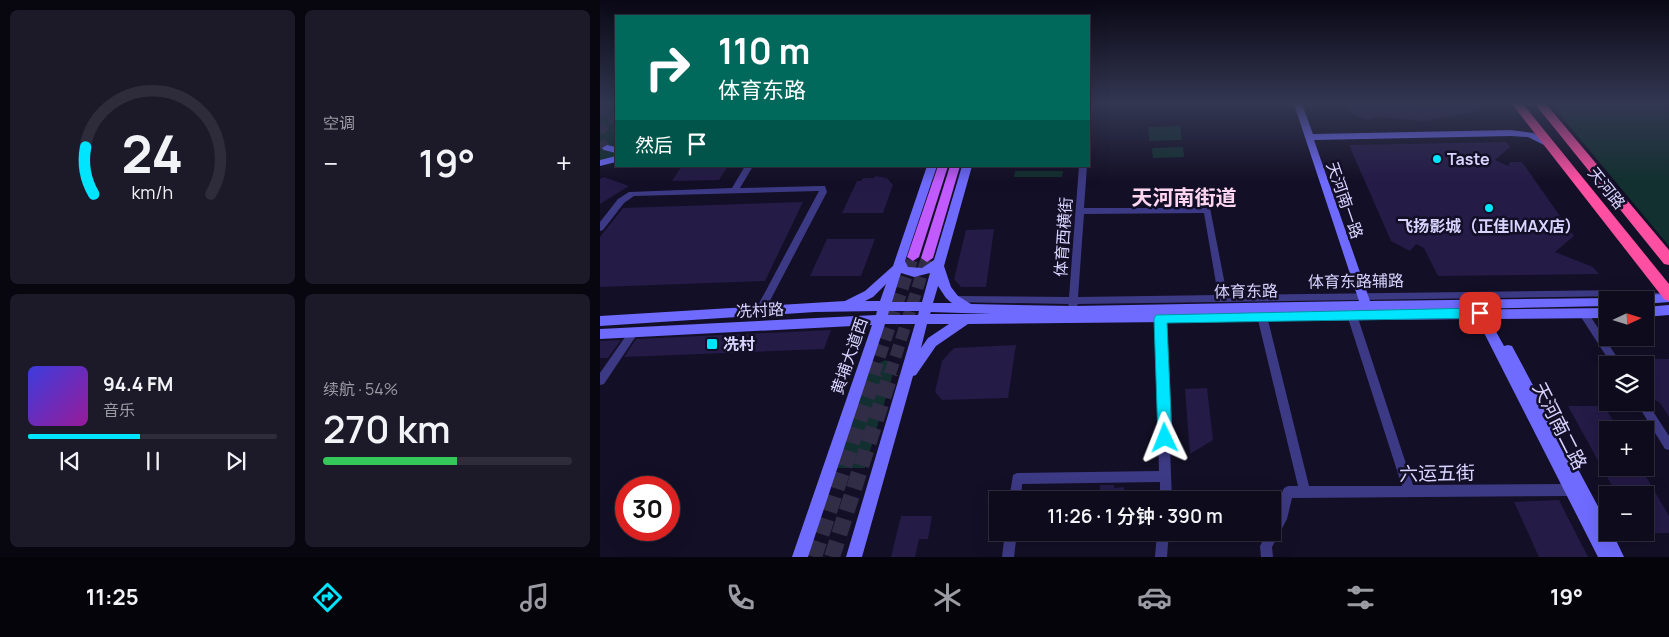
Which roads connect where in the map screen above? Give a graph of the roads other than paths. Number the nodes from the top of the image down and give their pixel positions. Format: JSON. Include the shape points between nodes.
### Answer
{"nodes":[{"id":1,"x":1307,"y":130,"type":"edge"},
{"id":2,"x":1538,"y":130,"type":"edge"},
{"id":3,"x":1561,"y":130,"type":"edge"},
{"id":4,"x":1310,"y":137,"type":"junction"},
{"id":5,"x":1550,"y":145,"type":"junction"},
{"id":6,"x":615,"y":159,"type":"edge"},
{"id":7,"x":600,"y":163,"type":"edge"},
{"id":8,"x":748,"y":167,"type":"edge"},
{"id":9,"x":932,"y":167,"type":"edge"},
{"id":10,"x":943,"y":167,"type":"edge"},
{"id":11,"x":955,"y":167,"type":"edge"},
{"id":12,"x":967,"y":167,"type":"edge"},
{"id":13,"x":1083,"y":167,"type":"edge"},
{"id":14,"x":735,"y":190,"type":"junction"},
{"id":15,"x":1080,"y":211,"type":"junction"},
{"id":16,"x":600,"y":228,"type":"edge"},
{"id":17,"x":913,"y":257,"type":"tunnel mouth"},
{"id":18,"x":933,"y":260,"type":"junction"},
{"id":19,"x":1669,"y":260,"type":"edge"},
{"id":20,"x":900,"y":261,"type":"junction"},
{"id":21,"x":1669,"y":297,"type":"edge"},
{"id":22,"x":1223,"y":298,"type":"junction"},
{"id":23,"x":1654,"y":298,"type":"edge"},
{"id":24,"x":952,"y":300,"type":"junction"},
{"id":25,"x":1368,"y":301,"type":"junction"},
{"id":26,"x":1599,"y":301,"type":"edge"},
{"id":27,"x":846,"y":306,"type":"junction"},
{"id":28,"x":926,"y":306,"type":"junction"},
{"id":29,"x":1073,"y":306,"type":"junction"},
{"id":30,"x":991,"y":310,"type":"junction"},
{"id":31,"x":1669,"y":310,"type":"edge"},
{"id":32,"x":760,"y":311,"type":"junction"},
{"id":33,"x":1654,"y":311,"type":"edge"},
{"id":34,"x":882,"y":313,"type":"junction"},
{"id":35,"x":1599,"y":313,"type":"edge"},
{"id":36,"x":1485,"y":314,"type":"junction"},
{"id":37,"x":1584,"y":314,"type":"junction"},
{"id":38,"x":1352,"y":315,"type":"junction"},
{"id":39,"x":1262,"y":316,"type":"junction"},
{"id":40,"x":1160,"y":319,"type":"junction"},
{"id":41,"x":922,"y":320,"type":"junction"},
{"id":42,"x":966,"y":320,"type":"junction"},
{"id":43,"x":600,"y":321,"type":"edge"},
{"id":44,"x":633,"y":333,"type":"junction"},
{"id":45,"x":600,"y":334,"type":"edge"},
{"id":46,"x":1611,"y":356,"type":"edge"},
{"id":47,"x":600,"y":381,"type":"edge"},
{"id":48,"x":902,"y":388,"type":"junction"},
{"id":49,"x":1648,"y":411,"type":"edge"},
{"id":50,"x":1669,"y":445,"type":"edge"},
{"id":51,"x":1166,"y":476,"type":"junction"},
{"id":52,"x":1571,"y":490,"type":"junction"},
{"id":53,"x":1016,"y":491,"type":"edge"},
{"id":54,"x":1166,"y":491,"type":"edge"},
{"id":55,"x":1409,"y":491,"type":"junction"},
{"id":56,"x":1304,"y":492,"type":"junction"},
{"id":57,"x":1010,"y":541,"type":"edge"},
{"id":58,"x":1162,"y":541,"type":"edge"},
{"id":59,"x":800,"y":557,"type":"edge"},
{"id":60,"x":854,"y":557,"type":"edge"},
{"id":61,"x":1008,"y":557,"type":"edge"},
{"id":62,"x":1161,"y":557,"type":"edge"},
{"id":63,"x":1267,"y":557,"type":"edge"},
{"id":64,"x":1606,"y":557,"type":"edge"},
{"id":65,"x":1616,"y":557,"type":"edge"}],
"edges":[{"from":1,"to":4,"type":"main road","name":"天河南一路"},
{"from":2,"to":5,"type":"highway","name":"天河路"},
{"from":3,"to":19,"type":"highway","name":"天河路"},
{"from":4,"to":5,"type":"main road","via":[[1511,133],[1530,135]]},
{"from":4,"to":25,"type":"main road","name":"天河南一路","via":[[1310,145]]},
{"from":5,"to":21,"type":"highway","name":"天河路"},
{"from":6,"to":7,"type":"main road"},
{"from":8,"to":14,"type":"street"},
{"from":9,"to":20,"type":"main road","name":"黄埔大道西"},
{"from":10,"to":17,"type":"main road"},
{"from":11,"to":18,"type":"main road"},
{"from":12,"to":18,"type":"main road"},
{"from":13,"to":15,"type":"street","name":"体育西横街"},
{"from":14,"to":16,"type":"street","via":[[632,194],[621,200]]},
{"from":14,"to":32,"type":"street","via":[[822,188],[823,192]]},
{"from":15,"to":22,"type":"street","via":[[1207,210]]},
{"from":15,"to":29,"type":"street","name":"体育西横街"},
{"from":18,"to":20,"type":"main road","via":[[930,269],[916,273],[904,270]]},
{"from":18,"to":24,"type":"main road","via":[[942,285]]},
{"from":18,"to":28,"type":"main road"},
{"from":20,"to":27,"type":"main road","via":[[873,290]]},
{"from":20,"to":34,"type":"main road","name":"黄埔大道西"},
{"from":21,"to":23,"type":"main road"},
{"from":21,"to":25,"type":"street","name":"体育东路辅路","via":[[1623,293]]},
{"from":22,"to":25,"type":"street","name":"体育东路辅路"},
{"from":22,"to":29,"type":"street","name":"体育东路辅路"},
{"from":24,"to":29,"type":"street","name":"体育东路辅路"},
{"from":24,"to":30,"type":"main road"},
{"from":25,"to":26,"type":"main road","name":"体育东路"},
{"from":25,"to":29,"type":"main road","name":"体育东路"},
{"from":27,"to":32,"type":"main road","name":"冼村路"},
{"from":27,"to":34,"type":"main road","name":"冼村路"},
{"from":28,"to":30,"type":"main road","name":"体育东路"},
{"from":28,"to":34,"type":"main road","name":"体育东路"},
{"from":28,"to":41,"type":"main road"},
{"from":29,"to":30,"type":"main road","name":"体育东路"},
{"from":31,"to":33,"type":"main road"},
{"from":32,"to":43,"type":"main road","name":"冼村路"},
{"from":34,"to":41,"type":"main road","name":"冼村路"},
{"from":34,"to":44,"type":"main road","name":"冼村路"},
{"from":34,"to":59,"type":"main road","name":"黄埔大道西"},
{"from":35,"to":37,"type":"main road","name":"体育东路"},
{"from":36,"to":37,"type":"main road","name":"体育东路"},
{"from":36,"to":38,"type":"main road","name":"体育东路"},
{"from":36,"to":52,"type":"main road","name":"天河南二路"},
{"from":36,"to":65,"type":"main road","name":"天河南二路"},
{"from":37,"to":46,"type":"street"},
{"from":38,"to":39,"type":"main road","name":"体育东路"},
{"from":38,"to":55,"type":"street"},
{"from":39,"to":40,"type":"main road","name":"体育东路"},
{"from":39,"to":56,"type":"street"},
{"from":40,"to":42,"type":"main road","name":"体育东路"},
{"from":40,"to":51,"type":"street"},
{"from":41,"to":42,"type":"main road","name":"体育东路"},
{"from":41,"to":48,"type":"main road"},
{"from":42,"to":48,"type":"main road","via":[[940,334],[926,348]]},
{"from":44,"to":45,"type":"main road","name":"冼村路"},
{"from":44,"to":47,"type":"street"},
{"from":48,"to":60,"type":"main road"},
{"from":49,"to":50,"type":"street"},
{"from":51,"to":53,"type":"street","via":[[1017,479]]},
{"from":51,"to":54,"type":"street"},
{"from":52,"to":55,"type":"street","name":"六运五街"},
{"from":52,"to":64,"type":"main road","name":"天河南二路"},
{"from":55,"to":56,"type":"street","name":"六运五街"},
{"from":56,"to":63,"type":"street","via":[[1288,492],[1281,519],[1266,546]]},
{"from":57,"to":61,"type":"street"},
{"from":58,"to":62,"type":"street"}]}
